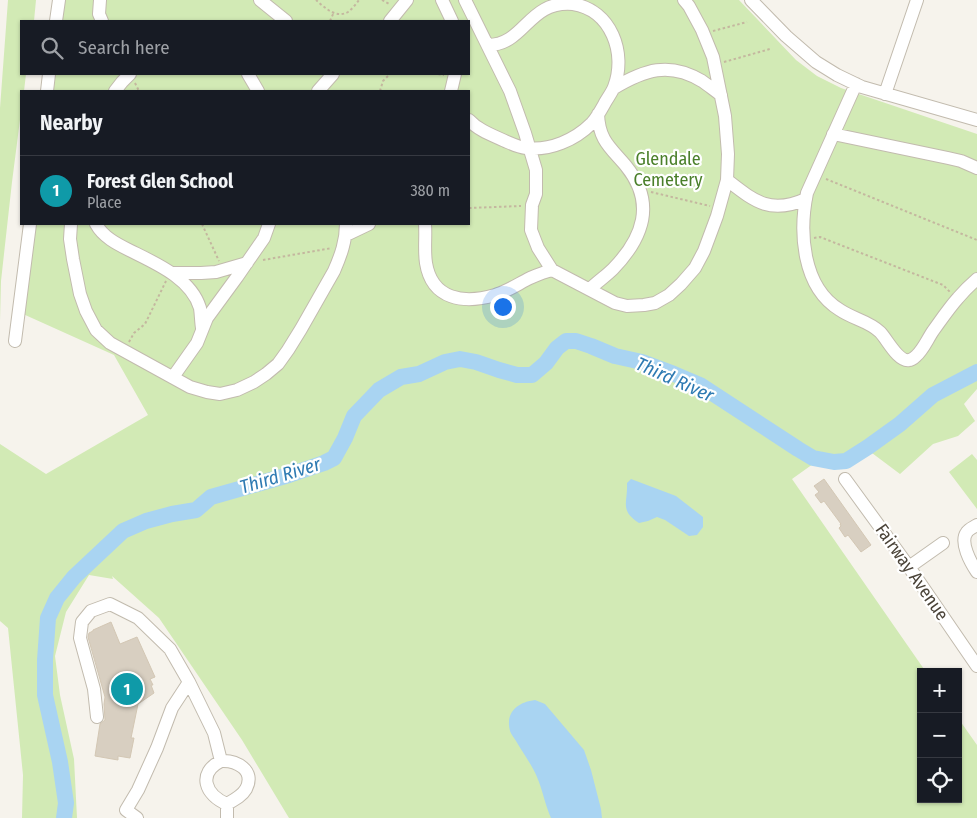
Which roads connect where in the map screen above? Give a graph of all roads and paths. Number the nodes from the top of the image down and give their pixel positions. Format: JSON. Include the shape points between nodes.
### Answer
{"nodes":[{"id":1,"x":59,"y":0,"type":"edge"},
{"id":2,"x":100,"y":0,"type":"edge"},
{"id":3,"x":260,"y":0,"type":"edge"},
{"id":4,"x":316,"y":0,"type":"edge"},
{"id":5,"x":360,"y":0,"type":"edge"},
{"id":6,"x":407,"y":0,"type":"edge"},
{"id":7,"x":442,"y":0,"type":"edge"},
{"id":8,"x":465,"y":0,"type":"edge"},
{"id":9,"x":684,"y":0,"type":"edge"},
{"id":10,"x":751,"y":0,"type":"edge"},
{"id":11,"x":917,"y":0,"type":"edge"},
{"id":12,"x":582,"y":3,"type":"edge"},
{"id":13,"x":334,"y":12,"type":"junction"},
{"id":14,"x":56,"y":20,"type":"edge"},
{"id":15,"x":102,"y":20,"type":"edge"},
{"id":16,"x":285,"y":20,"type":"edge"},
{"id":17,"x":330,"y":20,"type":"edge"},
{"id":18,"x":391,"y":20,"type":"edge"},
{"id":19,"x":452,"y":20,"type":"edge"},
{"id":20,"x":747,"y":22,"type":"dead end"},
{"id":21,"x":703,"y":33,"type":"junction"},
{"id":22,"x":488,"y":45,"type":"junction"},
{"id":23,"x":770,"y":49,"type":"dead end"},
{"id":24,"x":714,"y":65,"type":"junction"},
{"id":25,"x":49,"y":75,"type":"edge"},
{"id":26,"x":117,"y":75,"type":"edge"},
{"id":27,"x":129,"y":75,"type":"edge"},
{"id":28,"x":249,"y":75,"type":"edge"},
{"id":29,"x":332,"y":75,"type":"edge"},
{"id":30,"x":389,"y":75,"type":"edge"},
{"id":31,"x":455,"y":75,"type":"edge"},
{"id":32,"x":856,"y":84,"type":"junction"},
{"id":33,"x":322,"y":85,"type":"edge"},
{"id":34,"x":614,"y":88,"type":"junction"},
{"id":35,"x":47,"y":90,"type":"edge"},
{"id":36,"x":115,"y":90,"type":"edge"},
{"id":37,"x":257,"y":90,"type":"edge"},
{"id":38,"x":380,"y":90,"type":"edge"},
{"id":39,"x":452,"y":90,"type":"edge"},
{"id":40,"x":885,"y":94,"type":"junction"},
{"id":41,"x":720,"y":95,"type":"junction"},
{"id":42,"x":598,"y":114,"type":"junction"},
{"id":43,"x":977,"y":120,"type":"edge"},
{"id":44,"x":470,"y":121,"type":"edge"},
{"id":45,"x":834,"y":134,"type":"junction"},
{"id":46,"x":529,"y":148,"type":"junction"},
{"id":47,"x":977,"y":168,"type":"edge"},
{"id":48,"x":815,"y":174,"type":"junction"},
{"id":49,"x":727,"y":180,"type":"junction"},
{"id":50,"x":637,"y":183,"type":"junction"},
{"id":51,"x":806,"y":199,"type":"junction"},
{"id":52,"x":532,"y":206,"type":"junction"},
{"id":53,"x":470,"y":208,"type":"edge"},
{"id":54,"x":719,"y":208,"type":"junction"},
{"id":55,"x":30,"y":225,"type":"edge"},
{"id":56,"x":71,"y":225,"type":"edge"},
{"id":57,"x":97,"y":225,"type":"edge"},
{"id":58,"x":202,"y":225,"type":"edge"},
{"id":59,"x":269,"y":225,"type":"edge"},
{"id":60,"x":367,"y":225,"type":"edge"},
{"id":61,"x":425,"y":225,"type":"edge"},
{"id":62,"x":346,"y":235,"type":"edge"},
{"id":63,"x":803,"y":240,"type":"junction"},
{"id":64,"x":977,"y":240,"type":"edge"},
{"id":65,"x":247,"y":263,"type":"junction"},
{"id":66,"x":223,"y":270,"type":"junction"},
{"id":67,"x":552,"y":270,"type":"junction"},
{"id":68,"x":171,"y":272,"type":"junction"},
{"id":69,"x":977,"y":279,"type":"edge"},
{"id":70,"x":590,"y":289,"type":"junction"},
{"id":71,"x":957,"y":299,"type":"junction"},
{"id":72,"x":202,"y":330,"type":"junction"},
{"id":73,"x":15,"y":341,"type":"dead end"},
{"id":74,"x":124,"y":350,"type":"junction"},
{"id":75,"x":173,"y":378,"type":"junction"},
{"id":76,"x":846,"y":479,"type":"dead end"},
{"id":77,"x":977,"y":525,"type":"edge"},
{"id":78,"x":944,"y":543,"type":"dead end"},
{"id":79,"x":909,"y":567,"type":"junction"},
{"id":80,"x":977,"y":572,"type":"edge"},
{"id":81,"x":977,"y":666,"type":"edge"},
{"id":82,"x":189,"y":682,"type":"junction"},
{"id":83,"x":97,"y":717,"type":"dead end"},
{"id":84,"x":220,"y":761,"type":"junction"},
{"id":85,"x":227,"y":804,"type":"junction"},
{"id":86,"x":132,"y":817,"type":"edge"},
{"id":87,"x":227,"y":818,"type":"edge"}],
"edges":[{"from":1,"to":14,"type":"street"},
{"from":2,"to":15,"type":"street"},
{"from":3,"to":16,"type":"street"},
{"from":4,"to":13,"type":"path"},
{"from":5,"to":13,"type":"path","via":[[348,12]]},
{"from":6,"to":18,"type":"street"},
{"from":7,"to":19,"type":"street"},
{"from":8,"to":22,"type":"street"},
{"from":9,"to":21,"type":"street"},
{"from":10,"to":32,"type":"street","via":[[816,62]]},
{"from":11,"to":40,"type":"street"},
{"from":12,"to":22,"type":"street","via":[[550,5],[536,13],[510,39]]},
{"from":12,"to":34,"type":"street","via":[[608,24],[616,43],[618,59]]},
{"from":13,"to":17,"type":"path"},
{"from":20,"to":21,"type":"path"},
{"from":21,"to":24,"type":"street"},
{"from":22,"to":46,"type":"street","via":[[519,114]]},
{"from":23,"to":24,"type":"path"},
{"from":24,"to":41,"type":"street"},
{"from":25,"to":35,"type":"street"},
{"from":26,"to":36,"type":"street"},
{"from":27,"to":36,"type":"street"},
{"from":28,"to":37,"type":"street"},
{"from":29,"to":33,"type":"street"},
{"from":30,"to":38,"type":"path"},
{"from":31,"to":39,"type":"street"},
{"from":32,"to":40,"type":"street"},
{"from":32,"to":45,"type":"street"},
{"from":34,"to":41,"type":"street","via":[[637,75],[662,69],[701,80]]},
{"from":34,"to":42,"type":"street"},
{"from":40,"to":43,"type":"street"},
{"from":41,"to":49,"type":"street","via":[[725,116]]},
{"from":42,"to":46,"type":"street","via":[[568,140]]},
{"from":42,"to":50,"type":"street","via":[[598,125],[606,144]]},
{"from":44,"to":46,"type":"street","via":[[488,134]]},
{"from":45,"to":47,"type":"street","via":[[948,158]]},
{"from":45,"to":48,"type":"street"},
{"from":46,"to":52,"type":"street","via":[[537,182]]},
{"from":48,"to":51,"type":"street"},
{"from":48,"to":64,"type":"path"},
{"from":49,"to":51,"type":"street","via":[[758,202],[769,205],[779,207]]},
{"from":49,"to":54,"type":"street"},
{"from":50,"to":54,"type":"path","via":[[656,194]]},
{"from":50,"to":70,"type":"street","via":[[644,205],[638,234],[612,270]]},
{"from":51,"to":63,"type":"street"},
{"from":52,"to":53,"type":"path"},
{"from":52,"to":67,"type":"street","via":[[531,230]]},
{"from":54,"to":70,"type":"street","via":[[695,268],[669,295],[655,303],[627,306],[615,304]]},
{"from":55,"to":73,"type":"street"},
{"from":56,"to":74,"type":"street","via":[[73,259],[86,311],[96,330]]},
{"from":57,"to":68,"type":"street","via":[[106,237]]},
{"from":58,"to":66,"type":"path"},
{"from":59,"to":65,"type":"street"},
{"from":60,"to":62,"type":"street"},
{"from":61,"to":67,"type":"street","via":[[429,273],[437,288],[450,296],[465,299],[495,295]]},
{"from":62,"to":65,"type":"path"},
{"from":62,"to":75,"type":"street","via":[[334,271],[297,336],[278,364],[266,374],[237,390],[220,394],[198,390]]},
{"from":63,"to":71,"type":"path","via":[[820,237],[942,285]]},
{"from":63,"to":71,"type":"street","via":[[811,273],[823,296],[842,312],[874,328],[904,360],[915,357]]},
{"from":65,"to":66,"type":"street"},
{"from":65,"to":72,"type":"street","via":[[207,318]]},
{"from":66,"to":68,"type":"street"},
{"from":67,"to":70,"type":"street"},
{"from":68,"to":72,"type":"street","via":[[196,301]]},
{"from":68,"to":74,"type":"path","via":[[145,324],[134,333]]},
{"from":69,"to":71,"type":"street"},
{"from":72,"to":75,"type":"street"},
{"from":74,"to":75,"type":"street"},
{"from":76,"to":79,"type":"street","name":"Fairway Avenue"},
{"from":77,"to":80,"type":"street","via":[[966,533],[964,542]]},
{"from":78,"to":79,"type":"street"},
{"from":79,"to":81,"type":"street","name":"Fairway Avenue"},
{"from":82,"to":83,"type":"street","via":[[170,649],[138,618],[110,604],[92,611],[82,622],[80,638],[94,689]]},
{"from":82,"to":84,"type":"street","via":[[214,732]]},
{"from":82,"to":86,"type":"street","via":[[172,708],[157,748],[126,810]]},
{"from":84,"to":85,"type":"street","via":[[208,772],[206,782],[216,799]]},
{"from":84,"to":85,"type":"street","via":[[238,764],[246,770],[248,779],[246,789]]},
{"from":85,"to":87,"type":"street"}]}
